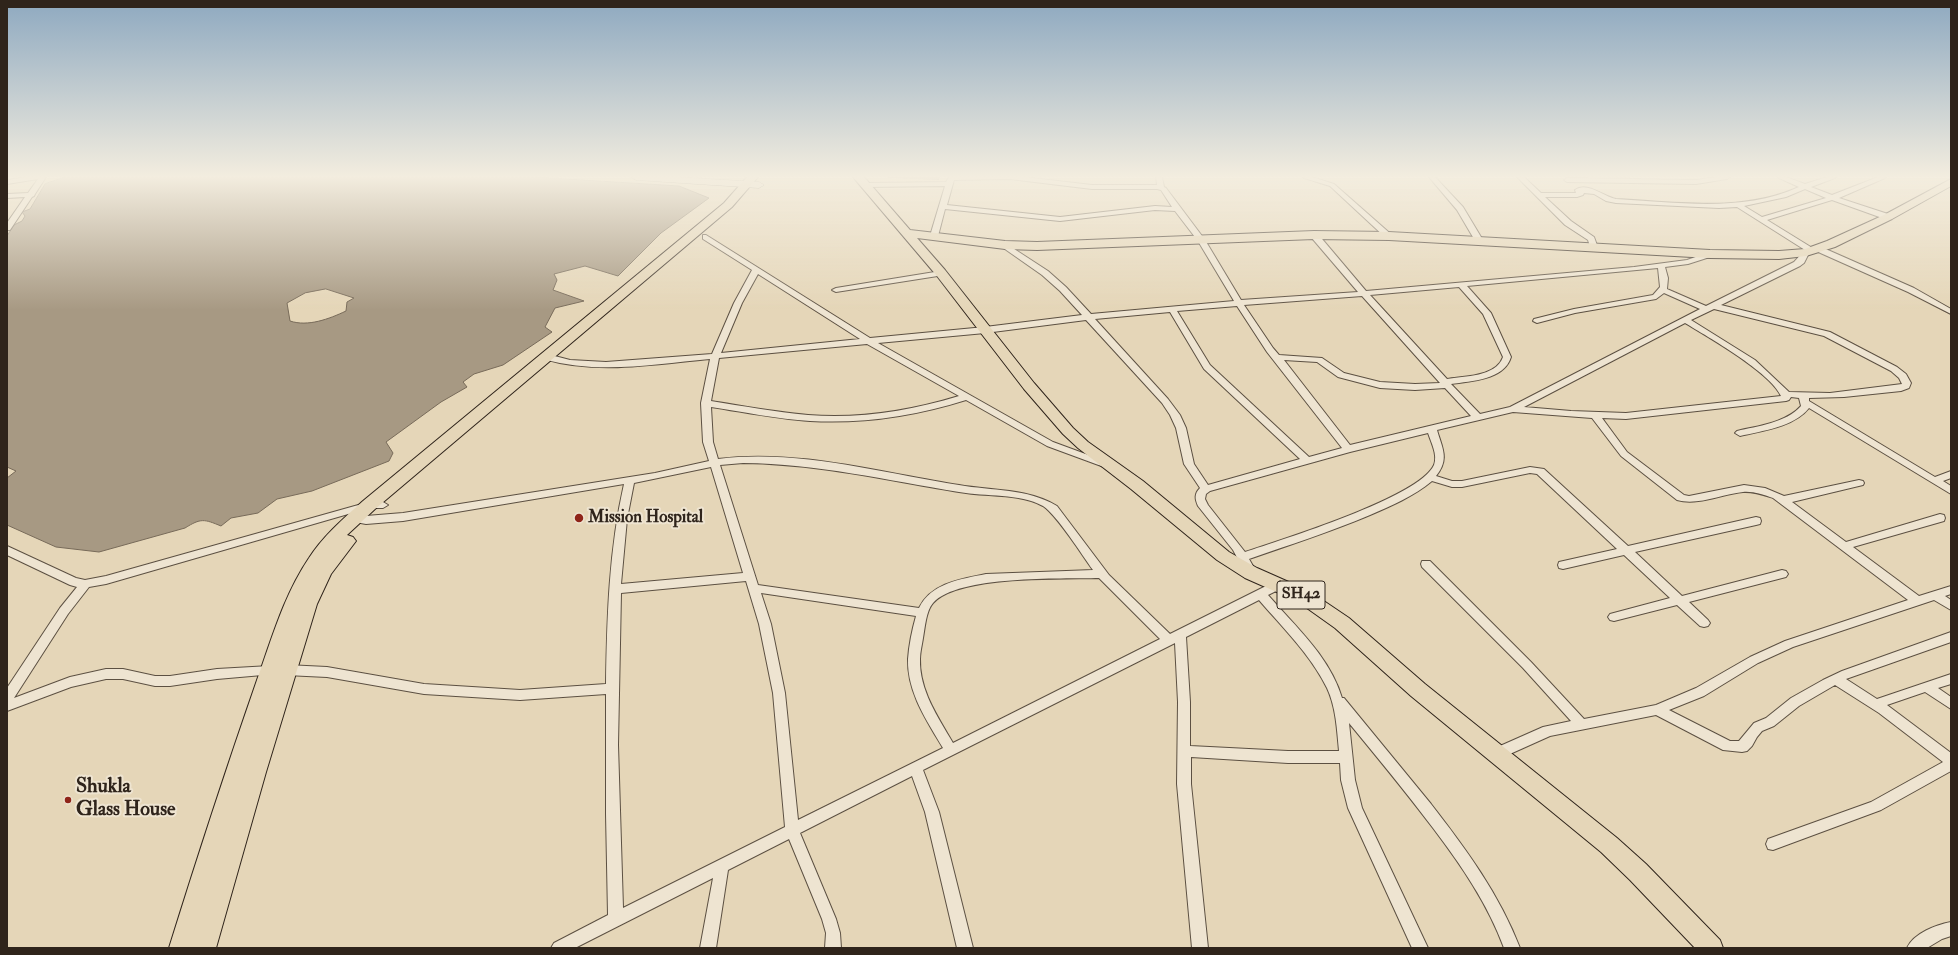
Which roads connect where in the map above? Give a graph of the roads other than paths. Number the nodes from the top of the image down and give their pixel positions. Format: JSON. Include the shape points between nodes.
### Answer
{"nodes":[{"id":1,"x":709,"y":222,"type":"edge"},
{"id":2,"x":723,"y":222,"type":"edge"},
{"id":3,"x":897,"y":222,"type":"edge"},
{"id":4,"x":938,"y":222,"type":"edge"},
{"id":5,"x":1186,"y":222,"type":"edge"},
{"id":6,"x":1373,"y":222,"type":"edge"},
{"id":7,"x":1468,"y":222,"type":"edge"},
{"id":8,"x":1567,"y":222,"type":"edge"},
{"id":9,"x":1765,"y":222,"type":"edge"},
{"id":10,"x":1878,"y":222,"type":"edge"},
{"id":11,"x":907,"y":233,"type":"junction"},
{"id":12,"x":1314,"y":235,"type":"junction"},
{"id":13,"x":934,"y":236,"type":"junction"},
{"id":14,"x":1389,"y":236,"type":"junction"},
{"id":15,"x":706,"y":237,"type":"junction"},
{"id":16,"x":1201,"y":240,"type":"junction"},
{"id":17,"x":1480,"y":242,"type":"junction"},
{"id":18,"x":1005,"y":245,"type":"junction"},
{"id":19,"x":1594,"y":248,"type":"junction"},
{"id":20,"x":1812,"y":251,"type":"junction"},
{"id":21,"x":1710,"y":254,"type":"junction"},
{"id":22,"x":1661,"y":265,"type":"junction"},
{"id":23,"x":757,"y":269,"type":"junction"},
{"id":24,"x":941,"y":273,"type":"junction"},
{"id":25,"x":1461,"y":284,"type":"junction"},
{"id":26,"x":836,"y":290,"type":"dead end"},
{"id":27,"x":1663,"y":290,"type":"junction"},
{"id":28,"x":1364,"y":293,"type":"junction"},
{"id":29,"x":1239,"y":303,"type":"junction"},
{"id":30,"x":1710,"y":307,"type":"junction"},
{"id":31,"x":1172,"y":309,"type":"junction"},
{"id":32,"x":1951,"y":312,"type":"edge"},
{"id":33,"x":1088,"y":317,"type":"junction"},
{"id":34,"x":1685,"y":320,"type":"junction"},
{"id":35,"x":1537,"y":321,"type":"dead end"},
{"id":36,"x":985,"y":330,"type":"junction"},
{"id":37,"x":868,"y":340,"type":"junction"},
{"id":38,"x":715,"y":356,"type":"junction"},
{"id":39,"x":1277,"y":357,"type":"junction"},
{"id":40,"x":552,"y":358,"type":"junction"},
{"id":41,"x":1445,"y":383,"type":"junction"},
{"id":42,"x":1786,"y":394,"type":"junction"},
{"id":43,"x":967,"y":397,"type":"junction"},
{"id":44,"x":1804,"y":399,"type":"junction"},
{"id":45,"x":706,"y":403,"type":"junction"},
{"id":46,"x":1513,"y":409,"type":"junction"},
{"id":47,"x":1596,"y":416,"type":"junction"},
{"id":48,"x":1477,"y":417,"type":"junction"},
{"id":49,"x":1431,"y":428,"type":"junction"},
{"id":50,"x":1740,"y":433,"type":"dead end"},
{"id":51,"x":1348,"y":449,"type":"junction"},
{"id":52,"x":1306,"y":460,"type":"junction"},
{"id":53,"x":715,"y":463,"type":"junction"},
{"id":54,"x":1109,"y":465,"type":"junction"},
{"id":55,"x":1951,"y":474,"type":"edge"},
{"id":56,"x":1430,"y":478,"type":"junction"},
{"id":57,"x":630,"y":480,"type":"junction"},
{"id":58,"x":1935,"y":481,"type":"junction"},
{"id":59,"x":1859,"y":483,"type":"dead end"},
{"id":60,"x":1206,"y":489,"type":"junction"},
{"id":61,"x":1951,"y":490,"type":"edge"},
{"id":62,"x":1784,"y":500,"type":"junction"},
{"id":63,"x":368,"y":512,"type":"junction"},
{"id":64,"x":1940,"y":518,"type":"dead end"},
{"id":65,"x":1756,"y":521,"type":"dead end"},
{"id":66,"x":1845,"y":546,"type":"junction"},
{"id":67,"x":7,"y":550,"type":"edge"},
{"id":68,"x":1625,"y":550,"type":"junction"},
{"id":69,"x":1243,"y":557,"type":"junction"},
{"id":70,"x":1426,"y":564,"type":"dead end"},
{"id":71,"x":1563,"y":565,"type":"dead end"},
{"id":72,"x":1101,"y":574,"type":"junction"},
{"id":73,"x":1250,"y":574,"type":"junction"},
{"id":74,"x":1782,"y":574,"type":"dead end"},
{"id":75,"x":751,"y":576,"type":"junction"},
{"id":76,"x":85,"y":584,"type":"junction"},
{"id":77,"x":1278,"y":585,"type":"junction"},
{"id":78,"x":754,"y":588,"type":"junction"},
{"id":79,"x":615,"y":589,"type":"junction"},
{"id":80,"x":1951,"y":590,"type":"edge"},
{"id":81,"x":1260,"y":594,"type":"junction"},
{"id":82,"x":1935,"y":595,"type":"junction"},
{"id":83,"x":1679,"y":600,"type":"junction"},
{"id":84,"x":1917,"y":601,"type":"junction"},
{"id":85,"x":1951,"y":606,"type":"edge"},
{"id":86,"x":923,"y":613,"type":"junction"},
{"id":87,"x":1614,"y":617,"type":"dead end"},
{"id":88,"x":1704,"y":623,"type":"dead end"},
{"id":89,"x":1951,"y":637,"type":"edge"},
{"id":90,"x":1174,"y":638,"type":"junction"},
{"id":91,"x":278,"y":671,"type":"junction"},
{"id":92,"x":1836,"y":679,"type":"junction"},
{"id":93,"x":1951,"y":679,"type":"edge"},
{"id":94,"x":1927,"y":687,"type":"junction"},
{"id":95,"x":612,"y":689,"type":"junction"},
{"id":96,"x":7,"y":698,"type":"edge"},
{"id":97,"x":1337,"y":699,"type":"junction"},
{"id":98,"x":1876,"y":704,"type":"junction"},
{"id":99,"x":1951,"y":704,"type":"edge"},
{"id":100,"x":7,"y":706,"type":"edge"},
{"id":101,"x":1657,"y":710,"type":"junction"},
{"id":102,"x":1581,"y":724,"type":"junction"},
{"id":103,"x":951,"y":750,"type":"junction"},
{"id":104,"x":1184,"y":751,"type":"junction"},
{"id":105,"x":1496,"y":754,"type":"junction"},
{"id":106,"x":1346,"y":757,"type":"junction"},
{"id":107,"x":1951,"y":760,"type":"edge"},
{"id":108,"x":1951,"y":764,"type":"edge"},
{"id":109,"x":916,"y":768,"type":"junction"},
{"id":110,"x":792,"y":830,"type":"junction"},
{"id":111,"x":1773,"y":844,"type":"dead end"},
{"id":112,"x":722,"y":865,"type":"junction"},
{"id":113,"x":616,"y":919,"type":"junction"},
{"id":114,"x":1951,"y":929,"type":"edge"},
{"id":115,"x":181,"y":948,"type":"edge"},
{"id":116,"x":204,"y":948,"type":"edge"},
{"id":117,"x":560,"y":948,"type":"edge"},
{"id":118,"x":708,"y":948,"type":"edge"},
{"id":119,"x":833,"y":948,"type":"edge"},
{"id":120,"x":965,"y":948,"type":"edge"},
{"id":121,"x":1200,"y":948,"type":"edge"},
{"id":122,"x":1420,"y":948,"type":"edge"},
{"id":123,"x":1512,"y":948,"type":"edge"},
{"id":124,"x":1711,"y":948,"type":"edge"},
{"id":125,"x":1915,"y":948,"type":"edge"}],
"edges":[{"from":1,"to":40,"type":"main road"},
{"from":2,"to":15,"type":"main road"},
{"from":3,"to":11,"type":"main road"},
{"from":4,"to":13,"type":"street"},
{"from":5,"to":16,"type":"street"},
{"from":6,"to":14,"type":"street"},
{"from":7,"to":17,"type":"street"},
{"from":8,"to":19,"type":"street","via":[[1591,239]]},
{"from":9,"to":20,"type":"street"},
{"from":10,"to":20,"type":"main road"},
{"from":11,"to":13,"type":"main road"},
{"from":11,"to":24,"type":"main road","number":"SH42"},
{"from":12,"to":14,"type":"main road"},
{"from":12,"to":16,"type":"main road"},
{"from":12,"to":28,"type":"street"},
{"from":13,"to":18,"type":"main road"},
{"from":14,"to":17,"type":"main road"},
{"from":15,"to":23,"type":"street"},
{"from":15,"to":40,"type":"main road"},
{"from":16,"to":18,"type":"main road","via":[[1085,246]]},
{"from":16,"to":29,"type":"street"},
{"from":17,"to":19,"type":"main road"},
{"from":18,"to":33,"type":"street","via":[[1063,289]]},
{"from":19,"to":21,"type":"main road"},
{"from":20,"to":21,"type":"main road","via":[[1779,255]]},
{"from":20,"to":30,"type":"street","via":[[1797,264]]},
{"from":20,"to":32,"type":"street","via":[[1911,290]]},
{"from":21,"to":22,"type":"street","via":[[1688,262]]},
{"from":22,"to":25,"type":"street"},
{"from":22,"to":27,"type":"street","via":[[1665,284]]},
{"from":23,"to":37,"type":"street"},
{"from":23,"to":38,"type":"street","via":[[738,303]]},
{"from":24,"to":26,"type":"street"},
{"from":24,"to":36,"type":"main road","number":"SH42"},
{"from":25,"to":28,"type":"street"},
{"from":25,"to":41,"type":"street","via":[[1487,313],[1507,361],[1492,373]]},
{"from":27,"to":30,"type":"street"},
{"from":27,"to":35,"type":"street","via":[[1651,299],[1584,308]]},
{"from":28,"to":29,"type":"street"},
{"from":28,"to":41,"type":"street"},
{"from":29,"to":31,"type":"street"},
{"from":29,"to":39,"type":"street"},
{"from":30,"to":34,"type":"street"},
{"from":30,"to":44,"type":"street","via":[[1827,334],[1894,369],[1907,383],[1906,386],[1894,389]]},
{"from":31,"to":33,"type":"street"},
{"from":31,"to":52,"type":"street","via":[[1207,367]]},
{"from":33,"to":36,"type":"street"},
{"from":33,"to":60,"type":"street","via":[[1147,379],[1172,410],[1181,428],[1189,464]]},
{"from":34,"to":42,"type":"street","via":[[1750,361]]},
{"from":34,"to":46,"type":"street"},
{"from":36,"to":37,"type":"street"},
{"from":36,"to":54,"type":"main road","number":"SH42","via":[[1068,431]]},
{"from":37,"to":38,"type":"street"},
{"from":37,"to":43,"type":"street"},
{"from":38,"to":40,"type":"street","via":[[592,366]]},
{"from":38,"to":45,"type":"street"},
{"from":39,"to":41,"type":"street","via":[[1319,360],[1341,375],[1380,385],[1415,387]]},
{"from":39,"to":51,"type":"street"},
{"from":40,"to":63,"type":"main road"},
{"from":41,"to":48,"type":"street"},
{"from":42,"to":44,"type":"street"},
{"from":42,"to":47,"type":"street","via":[[1786,398],[1778,400],[1639,415]]},
{"from":43,"to":45,"type":"street","via":[[920,411],[842,418],[790,416]]},
{"from":43,"to":54,"type":"street","via":[[1050,444]]},
{"from":44,"to":50,"type":"street","via":[[1804,408],[1792,416],[1768,426]]},
{"from":44,"to":58,"type":"street"},
{"from":45,"to":53,"type":"street","via":[[708,442]]},
{"from":46,"to":47,"type":"street"},
{"from":46,"to":48,"type":"street"},
{"from":47,"to":62,"type":"street","via":[[1624,454],[1681,498],[1689,499],[1748,488],[1770,493]]},
{"from":48,"to":49,"type":"street"},
{"from":49,"to":51,"type":"street"},
{"from":49,"to":56,"type":"street","via":[[1440,459]]},
{"from":51,"to":52,"type":"street"},
{"from":52,"to":60,"type":"street"},
{"from":53,"to":57,"type":"street"},
{"from":53,"to":72,"type":"street","via":[[781,460],[1033,498],[1046,502],[1053,508]]},
{"from":53,"to":75,"type":"street"},
{"from":54,"to":73,"type":"main road","number":"SH42","via":[[1137,484],[1223,556]]},
{"from":55,"to":58,"type":"street"},
{"from":56,"to":68,"type":"street","via":[[1462,484],[1530,470],[1540,472]]},
{"from":56,"to":69,"type":"street","via":[[1413,490],[1367,511]]},
{"from":57,"to":63,"type":"street","via":[[403,517]]},
{"from":57,"to":79,"type":"street","via":[[625,500]]},
{"from":58,"to":61,"type":"street"},
{"from":59,"to":62,"type":"street"},
{"from":60,"to":69,"type":"street","via":[[1201,493],[1203,506]]},
{"from":62,"to":66,"type":"street"},
{"from":63,"to":76,"type":"street"},
{"from":63,"to":91,"type":"main road","via":[[319,578]]},
{"from":64,"to":66,"type":"street"},
{"from":65,"to":68,"type":"street"},
{"from":66,"to":84,"type":"street"},
{"from":67,"to":76,"type":"street","via":[[74,582]]},
{"from":68,"to":71,"type":"street"},
{"from":68,"to":83,"type":"street"},
{"from":69,"to":73,"type":"street"},
{"from":70,"to":102,"type":"street","via":[[1523,661]]},
{"from":72,"to":86,"type":"street","via":[[1010,576],[970,581],[934,595]]},
{"from":72,"to":90,"type":"street","via":[[1128,603]]},
{"from":73,"to":77,"type":"main road","number":"SH42"},
{"from":74,"to":83,"type":"street"},
{"from":75,"to":78,"type":"street"},
{"from":75,"to":79,"type":"street"},
{"from":76,"to":96,"type":"street","via":[[64,611]]},
{"from":77,"to":81,"type":"street"},
{"from":77,"to":105,"type":"main road","number":"SH42","via":[[1303,596],[1342,623]]},
{"from":78,"to":86,"type":"street"},
{"from":78,"to":110,"type":"street","via":[[765,624],[779,693]]},
{"from":79,"to":95,"type":"street"},
{"from":80,"to":82,"type":"street"},
{"from":81,"to":90,"type":"street"},
{"from":81,"to":97,"type":"street","via":[[1312,653]]},
{"from":82,"to":84,"type":"street"},
{"from":82,"to":85,"type":"street"},
{"from":83,"to":87,"type":"street"},
{"from":83,"to":88,"type":"street"},
{"from":84,"to":101,"type":"street","via":[[1790,644],[1754,660],[1700,692]]},
{"from":86,"to":103,"type":"street","via":[[914,660],[915,678],[926,707]]},
{"from":89,"to":92,"type":"street"},
{"from":90,"to":103,"type":"street"},
{"from":90,"to":104,"type":"street","via":[[1184,702]]},
{"from":91,"to":95,"type":"street","via":[[322,671],[411,688],[520,695]]},
{"from":91,"to":100,"type":"street","via":[[217,674],[170,681],[106,674],[70,682]]},
{"from":91,"to":115,"type":"main road","via":[[228,795]]},
{"from":91,"to":116,"type":"main road","via":[[254,772]]},
{"from":92,"to":98,"type":"street"},
{"from":92,"to":101,"type":"street","via":[[1796,702],[1770,722],[1758,727],[1742,747],[1737,748],[1721,743]]},
{"from":93,"to":94,"type":"street"},
{"from":94,"to":98,"type":"street"},
{"from":94,"to":99,"type":"street"},
{"from":95,"to":113,"type":"street","via":[[612,824]]},
{"from":97,"to":106,"type":"street","via":[[1343,722]]},
{"from":97,"to":123,"type":"street","via":[[1416,795],[1480,882],[1499,914]]},
{"from":98,"to":107,"type":"street"},
{"from":101,"to":102,"type":"street"},
{"from":102,"to":105,"type":"street","via":[[1548,731]]},
{"from":103,"to":109,"type":"street"},
{"from":104,"to":106,"type":"street","via":[[1295,758]]},
{"from":104,"to":121,"type":"street","via":[[1184,784]]},
{"from":105,"to":124,"type":"main road","number":"SH42","via":[[1610,845]]},
{"from":106,"to":122,"type":"street","via":[[1350,792],[1355,808]]},
{"from":108,"to":111,"type":"street","via":[[1876,806]]},
{"from":109,"to":110,"type":"street"},
{"from":109,"to":120,"type":"street","via":[[932,812]]},
{"from":110,"to":112,"type":"street"},
{"from":110,"to":119,"type":"street","via":[[829,919],[833,933]]},
{"from":112,"to":113,"type":"street"},
{"from":112,"to":118,"type":"street"},
{"from":113,"to":117,"type":"street"},
{"from":114,"to":125,"type":"street","via":[[1931,937]]}]}
